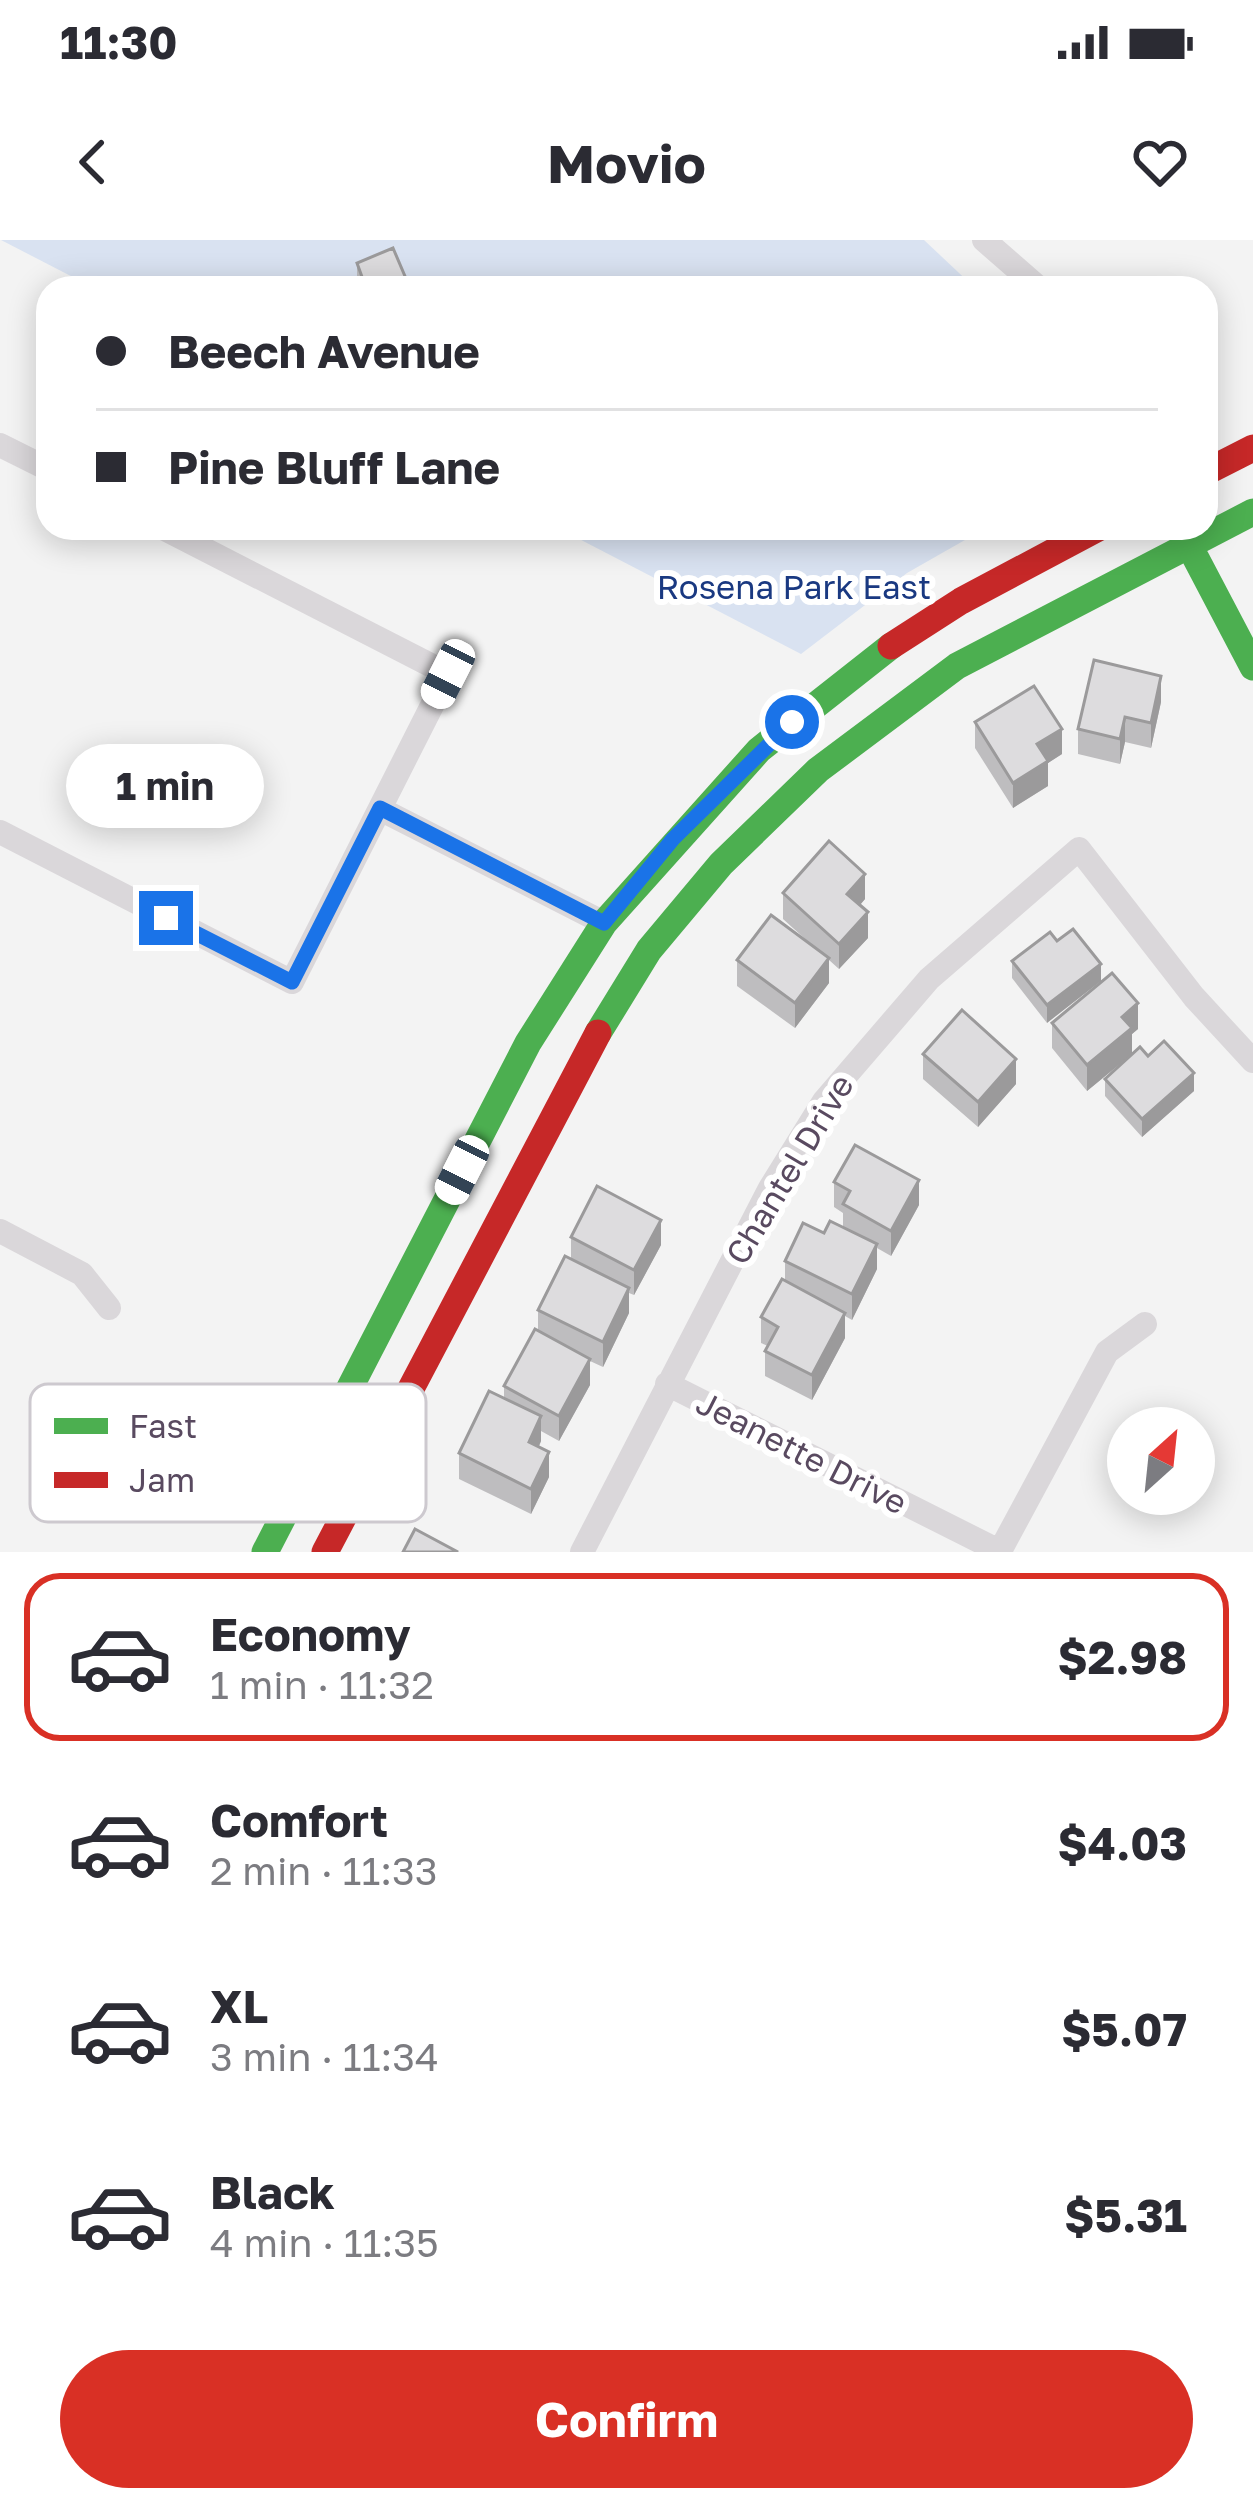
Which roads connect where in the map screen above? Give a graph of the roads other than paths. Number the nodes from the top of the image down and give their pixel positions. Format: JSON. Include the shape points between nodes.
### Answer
{"nodes":[{"id":1,"x":984,"y":240,"type":"edge"},
{"id":2,"x":1025,"y":276,"type":"edge"},
{"id":3,"x":0,"y":445,"type":"edge"},
{"id":4,"x":1253,"y":448,"type":"edge"},
{"id":5,"x":36,"y":464,"type":"edge"},
{"id":6,"x":1218,"y":466,"type":"edge"},
{"id":7,"x":1253,"y":512,"type":"edge"},
{"id":8,"x":1218,"y":525,"type":"edge"},
{"id":9,"x":186,"y":540,"type":"edge"},
{"id":10,"x":1076,"y":540,"type":"edge"},
{"id":11,"x":1179,"y":540,"type":"edge"},
{"id":12,"x":1186,"y":540,"type":"edge"},
{"id":13,"x":1253,"y":667,"type":"edge"},
{"id":14,"x":380,"y":808,"type":"junction"},
{"id":15,"x":0,"y":832,"type":"edge"},
{"id":16,"x":604,"y":923,"type":"junction"},
{"id":17,"x":1253,"y":1061,"type":"edge"},
{"id":18,"x":0,"y":1231,"type":"edge"},
{"id":19,"x":109,"y":1308,"type":"dead end"},
{"id":20,"x":1145,"y":1324,"type":"dead end"},
{"id":21,"x":352,"y":1384,"type":"edge"},
{"id":22,"x":412,"y":1384,"type":"edge"},
{"id":23,"x":667,"y":1384,"type":"junction"},
{"id":24,"x":281,"y":1522,"type":"edge"},
{"id":25,"x":341,"y":1522,"type":"edge"},
{"id":26,"x":265,"y":1552,"type":"edge"},
{"id":27,"x":325,"y":1552,"type":"edge"},
{"id":28,"x":582,"y":1552,"type":"edge"},
{"id":29,"x":1000,"y":1552,"type":"edge"}],
"edges":[{"from":1,"to":2,"type":"street"},
{"from":3,"to":5,"type":"street"},
{"from":4,"to":6,"type":"main road"},
{"from":7,"to":8,"type":"main road"},
{"from":9,"to":14,"type":"street","via":[[448,674]]},
{"from":10,"to":16,"type":"main road","via":[[858,668],[759,750]]},
{"from":11,"to":22,"type":"main road","via":[[912,696],[818,770],[721,864],[649,950],[573,1073]]},
{"from":12,"to":13,"type":"main road"},
{"from":14,"to":15,"type":"street","via":[[292,982]]},
{"from":14,"to":16,"type":"street"},
{"from":16,"to":21,"type":"main road","via":[[528,1043]]},
{"from":17,"to":23,"type":"street","name":"Chantel Drive","via":[[1079,849],[979,932],[853,1062],[770,1188]]},
{"from":18,"to":19,"type":"street","via":[[82,1274]]},
{"from":20,"to":29,"type":"street","via":[[1107,1352]]},
{"from":23,"to":28,"type":"street","name":"Chantel Drive"},
{"from":23,"to":29,"type":"street","name":"Jeanette Drive"},
{"from":24,"to":26,"type":"main road"},
{"from":25,"to":27,"type":"main road"}]}
